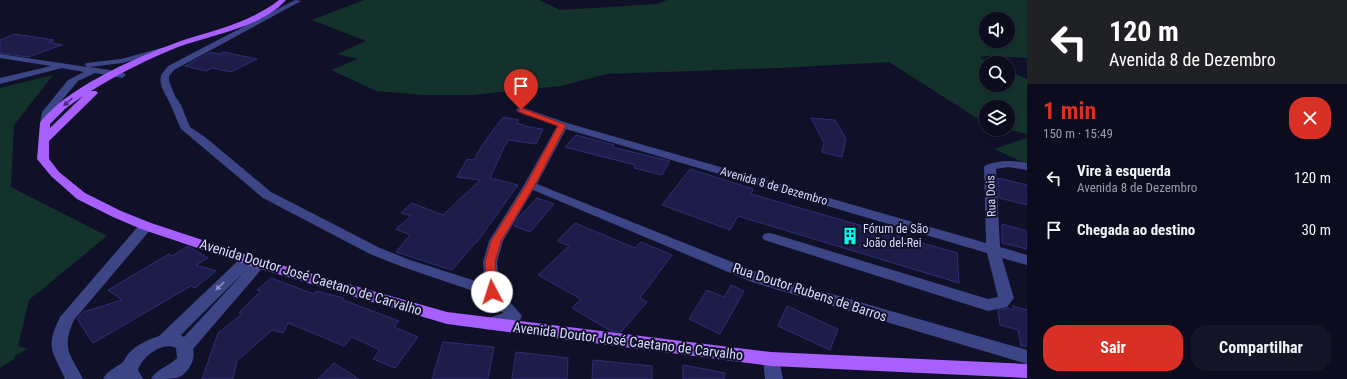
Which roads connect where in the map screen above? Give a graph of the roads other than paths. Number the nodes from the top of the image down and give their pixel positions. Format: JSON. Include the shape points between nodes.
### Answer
{"nodes":[{"id":1,"x":283,"y":0,"type":"edge"},
{"id":2,"x":299,"y":0,"type":"edge"},
{"id":3,"x":276,"y":7,"type":"junction"},
{"id":4,"x":204,"y":37,"type":"junction"},
{"id":5,"x":189,"y":41,"type":"junction"},
{"id":6,"x":0,"y":56,"type":"edge"},
{"id":7,"x":122,"y":61,"type":"junction"},
{"id":8,"x":54,"y":63,"type":"junction"},
{"id":9,"x":68,"y":66,"type":"junction"},
{"id":10,"x":95,"y":70,"type":"junction"},
{"id":11,"x":112,"y":73,"type":"junction"},
{"id":12,"x":122,"y":75,"type":"junction"},
{"id":13,"x":0,"y":76,"type":"edge"},
{"id":14,"x":75,"y":79,"type":"junction"},
{"id":15,"x":0,"y":81,"type":"edge"},
{"id":16,"x":521,"y":110,"type":"dead end"},
{"id":17,"x":45,"y":123,"type":"junction"},
{"id":18,"x":563,"y":125,"type":"junction"},
{"id":19,"x":44,"y":140,"type":"junction"},
{"id":20,"x":1027,"y":167,"type":"edge"},
{"id":21,"x":530,"y":185,"type":"junction"},
{"id":22,"x":146,"y":226,"type":"junction"},
{"id":23,"x":769,"y":237,"type":"dead end"},
{"id":24,"x":993,"y":250,"type":"junction"},
{"id":25,"x":1027,"y":260,"type":"edge"},
{"id":26,"x":253,"y":262,"type":"junction"},
{"id":27,"x":492,"y":292,"type":"junction"},
{"id":28,"x":487,"y":324,"type":"junction"},
{"id":29,"x":164,"y":340,"type":"junction"},
{"id":30,"x":186,"y":346,"type":"junction"},
{"id":31,"x":1027,"y":357,"type":"edge"},
{"id":32,"x":771,"y":359,"type":"junction"},
{"id":33,"x":1027,"y":371,"type":"edge"},
{"id":34,"x":132,"y":373,"type":"edge"},
{"id":35,"x":176,"y":373,"type":"edge"},
{"id":36,"x":74,"y":379,"type":"edge"},
{"id":37,"x":112,"y":379,"type":"edge"},
{"id":38,"x":160,"y":379,"type":"edge"},
{"id":39,"x":774,"y":379,"type":"edge"}],
"edges":[{"from":1,"to":3,"type":"main road"},
{"from":2,"to":3,"type":"street"},
{"from":2,"to":27,"type":"street","via":[[171,68],[165,76],[165,81],[186,129],[267,195],[405,264]]},
{"from":3,"to":4,"type":"main road"},
{"from":4,"to":5,"type":"main road"},
{"from":4,"to":12,"type":"main road"},
{"from":5,"to":7,"type":"street"},
{"from":5,"to":11,"type":"main road"},
{"from":6,"to":8,"type":"street"},
{"from":7,"to":9,"type":"street"},
{"from":7,"to":10,"type":"street"},
{"from":8,"to":9,"type":"street"},
{"from":8,"to":13,"type":"street"},
{"from":9,"to":10,"type":"street"},
{"from":9,"to":14,"type":"street","via":[[74,70]]},
{"from":9,"to":15,"type":"street"},
{"from":10,"to":11,"type":"street"},
{"from":10,"to":14,"type":"street"},
{"from":11,"to":12,"type":"street"},
{"from":11,"to":17,"type":"main road","one_way":true,"via":[[73,98]]},
{"from":12,"to":19,"type":"main road","via":[[87,97]]},
{"from":14,"to":17,"type":"street","via":[[50,108],[45,116]]},
{"from":16,"to":18,"type":"street","name":"Avenida 8 de Dezembro"},
{"from":17,"to":19,"type":"main road","name":"Avenida Doutor José Caetano de Carvalho"},
{"from":18,"to":21,"type":"street"},
{"from":18,"to":24,"type":"street","name":"Avenida 8 de Dezembro"},
{"from":19,"to":22,"type":"main road","name":"Avenida Doutor José Caetano de Carvalho","via":[[43,159],[55,174],[81,196]]},
{"from":20,"to":24,"type":"street","name":"Rua Dois","via":[[1014,163],[990,167]]},
{"from":21,"to":27,"type":"street","via":[[496,241],[490,262]]},
{"from":21,"to":31,"type":"street","name":"Rua Doutor Rubens de Barros","via":[[757,278]]},
{"from":22,"to":26,"type":"main road","name":"Avenida Doutor José Caetano de Carvalho"},
{"from":22,"to":36,"type":"street","via":[[68,317],[60,334],[60,348]]},
{"from":23,"to":24,"type":"street","via":[[988,305],[1002,303],[1006,298]]},
{"from":24,"to":25,"type":"street","name":"Avenida 8 de Dezembro"},
{"from":26,"to":28,"type":"main road","name":"Avenida Doutor José Caetano de Carvalho","via":[[447,318]]},
{"from":26,"to":29,"type":"street","one_way":true},
{"from":26,"to":30,"type":"street"},
{"from":27,"to":28,"type":"street","via":[[514,316]]},
{"from":28,"to":32,"type":"main road","name":"Avenida Doutor José Caetano de Carvalho"},
{"from":29,"to":30,"type":"street","via":[[178,340]]},
{"from":29,"to":34,"type":"street","via":[[154,343],[135,358]]},
{"from":30,"to":35,"type":"street","via":[[187,355]]},
{"from":32,"to":33,"type":"main road","name":"Avenida Doutor José Caetano de Carvalho"},
{"from":32,"to":39,"type":"street"},
{"from":34,"to":37,"type":"street"},
{"from":35,"to":38,"type":"street"}]}
